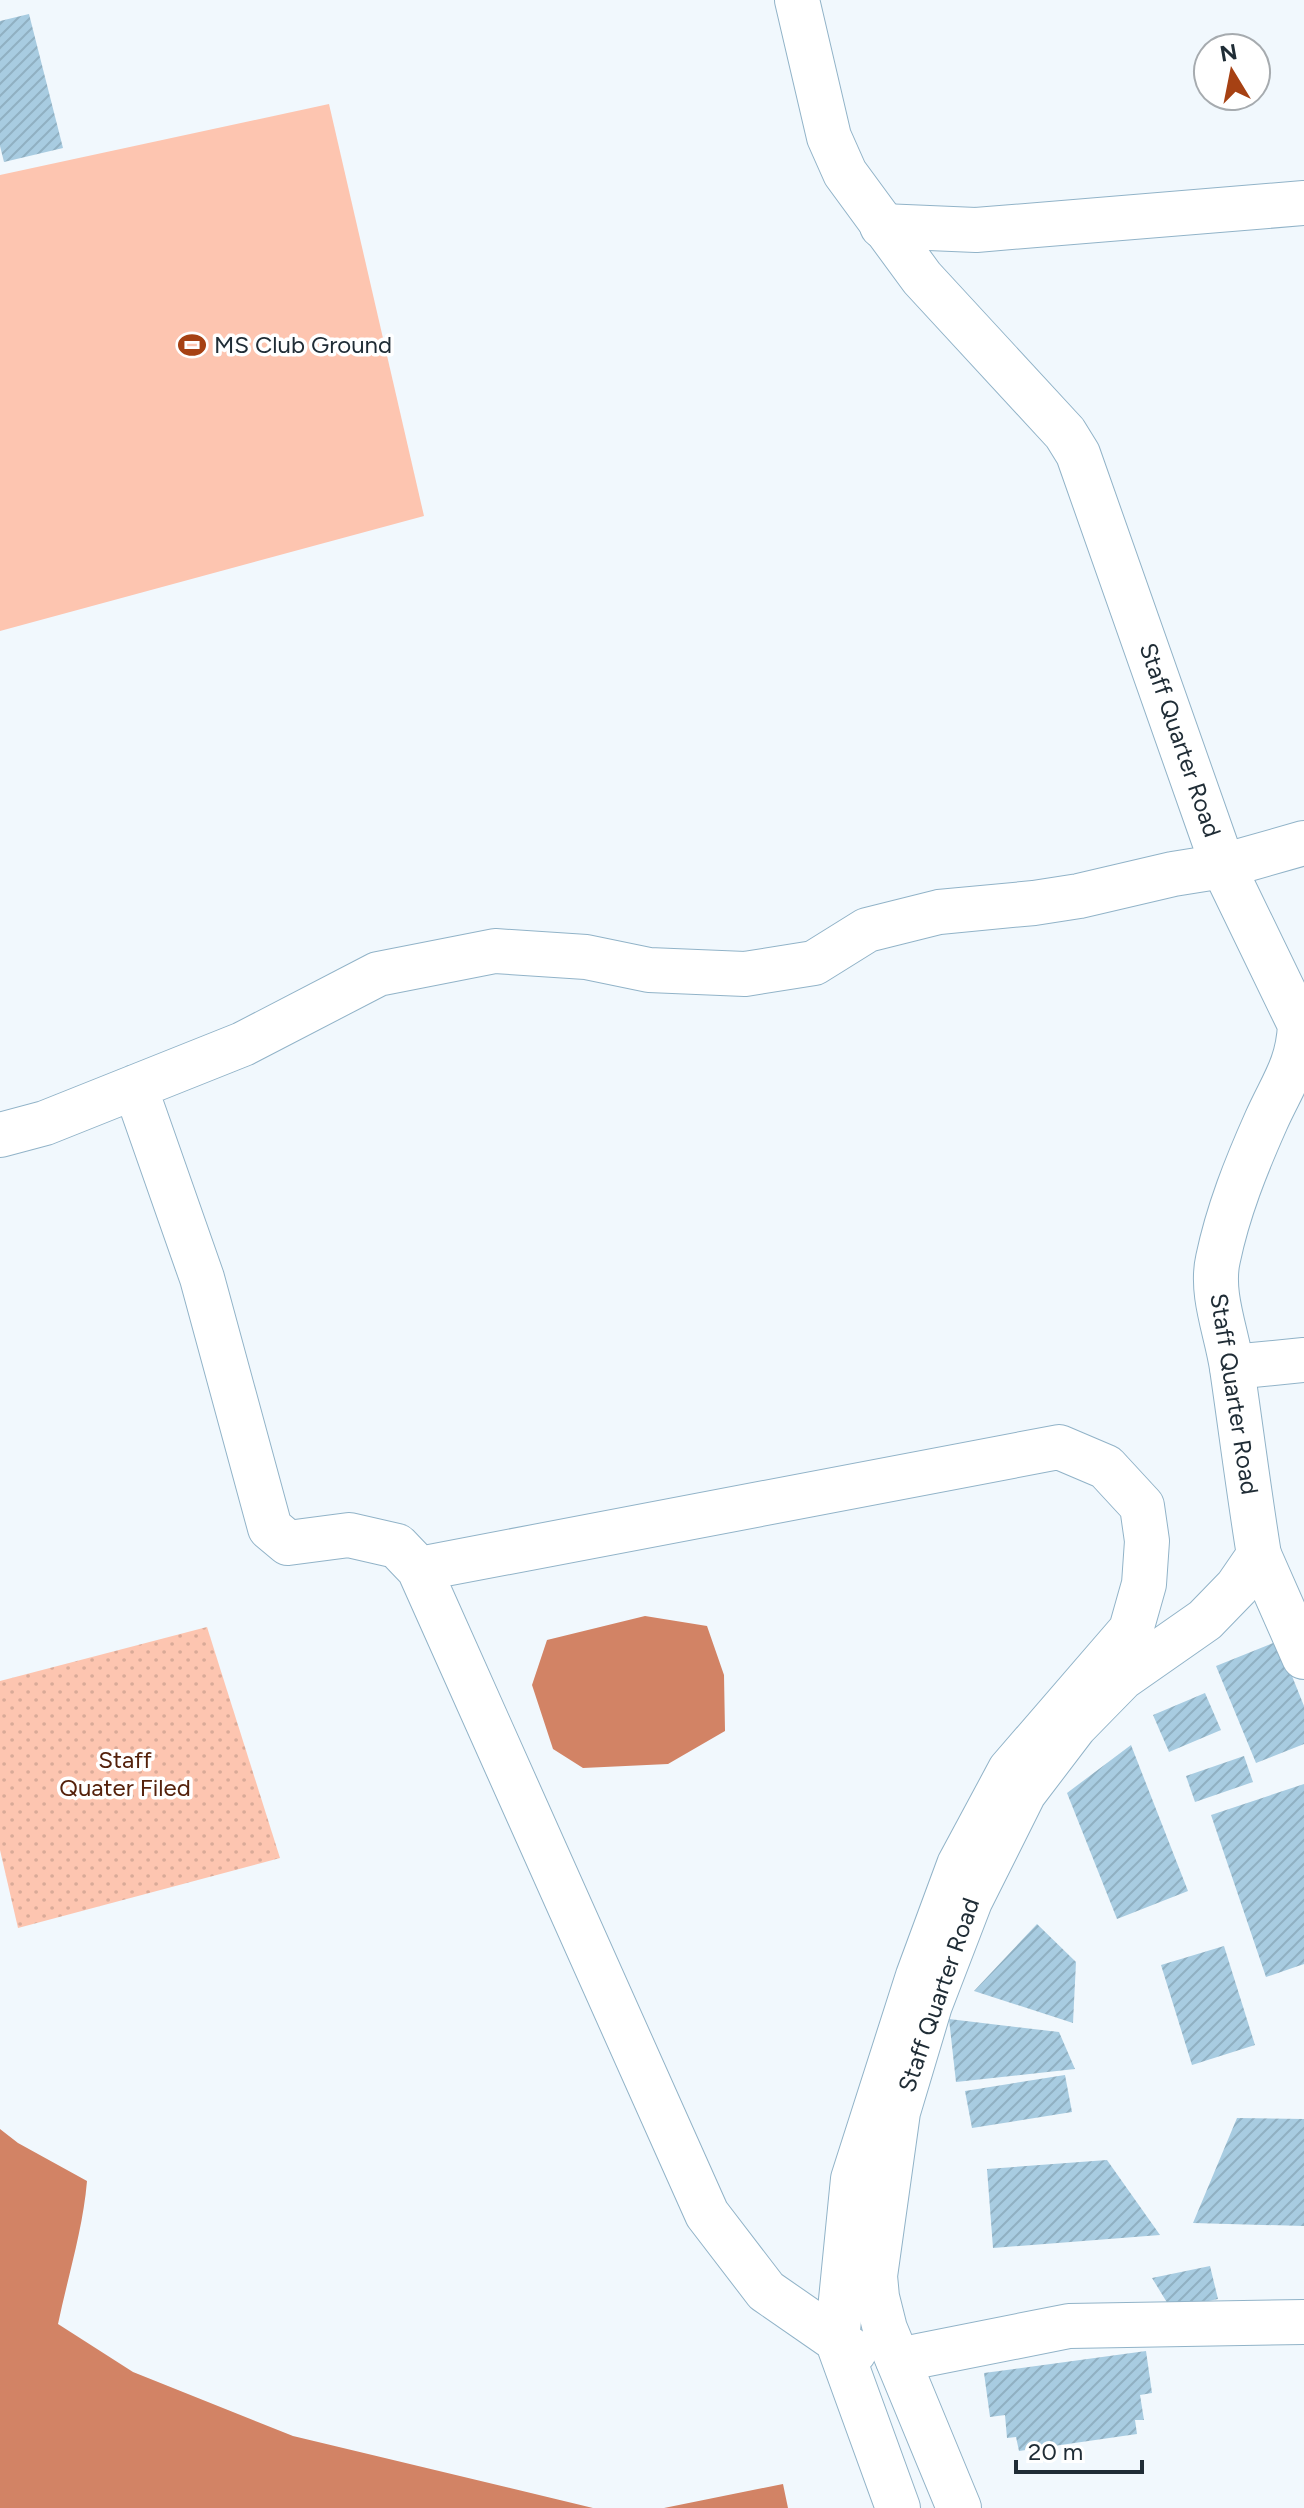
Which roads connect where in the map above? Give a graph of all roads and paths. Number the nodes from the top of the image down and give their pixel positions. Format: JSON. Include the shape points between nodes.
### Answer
{"nodes":[{"id":1,"x":797,"y":0,"type":"edge"},
{"id":2,"x":1304,"y":203,"type":"edge"},
{"id":3,"x":882,"y":226,"type":"junction"},
{"id":4,"x":1304,"y":843,"type":"edge"},
{"id":5,"x":1223,"y":866,"type":"junction"},
{"id":6,"x":135,"y":1087,"type":"junction"},
{"id":7,"x":0,"y":1135,"type":"edge"},
{"id":8,"x":1304,"y":1360,"type":"edge"},
{"id":9,"x":1232,"y":1367,"type":"junction"},
{"id":10,"x":1259,"y":1555,"type":"junction"},
{"id":11,"x":419,"y":1569,"type":"junction"},
{"id":12,"x":1304,"y":1657,"type":"edge"},
{"id":13,"x":1304,"y":2322,"type":"edge"},
{"id":14,"x":846,"y":2346,"type":"junction"},
{"id":15,"x":898,"y":2360,"type":"junction"},
{"id":16,"x":898,"y":2508,"type":"edge"},
{"id":17,"x":959,"y":2508,"type":"edge"}],
"edges":[{"from":1,"to":3,"type":"street","name":"Staff Quarter Road","via":[[829,137],[845,173]]},
{"from":2,"to":3,"type":"street","via":[[976,230]]},
{"from":3,"to":5,"type":"street","name":"Staff Quarter Road","via":[[1078,454]]},
{"from":4,"to":5,"type":"street"},
{"from":5,"to":6,"type":"street","via":[[1079,896],[939,912],[867,930],[814,963],[745,974],[649,970],[586,957],[495,951],[378,974],[243,1044]]},
{"from":5,"to":9,"type":"street","name":"Staff Quarter Road","via":[[1300,1025],[1294,1066],[1230,1207],[1217,1263],[1216,1285]]},
{"from":6,"to":7,"type":"street"},
{"from":6,"to":11,"type":"street","via":[[202,1278],[270,1528],[288,1543],[349,1535],[397,1546]]},
{"from":8,"to":9,"type":"street"},
{"from":9,"to":10,"type":"street","name":"Staff Quarter Road"},
{"from":10,"to":12,"type":"street"},
{"from":10,"to":15,"type":"street","name":"Staff Quarter Road","via":[[1205,1620],[1122,1678],[1075,1726],[1024,1793],[970,1901],[930,2005],[898,2112],[875,2276],[885,2329]]},
{"from":11,"to":14,"type":"street","via":[[707,2214],[766,2291]]},
{"from":11,"to":14,"type":"street","via":[[1059,1447],[1106,1467],[1142,1506],[1147,1541],[1144,1584],[1131,1630],[1010,1770],[959,1865],[918,1976],[853,2179]]},
{"from":13,"to":15,"type":"street","via":[[1069,2326]]},
{"from":14,"to":16,"type":"street"},
{"from":15,"to":17,"type":"street","name":"Staff Quarter Road"}]}
